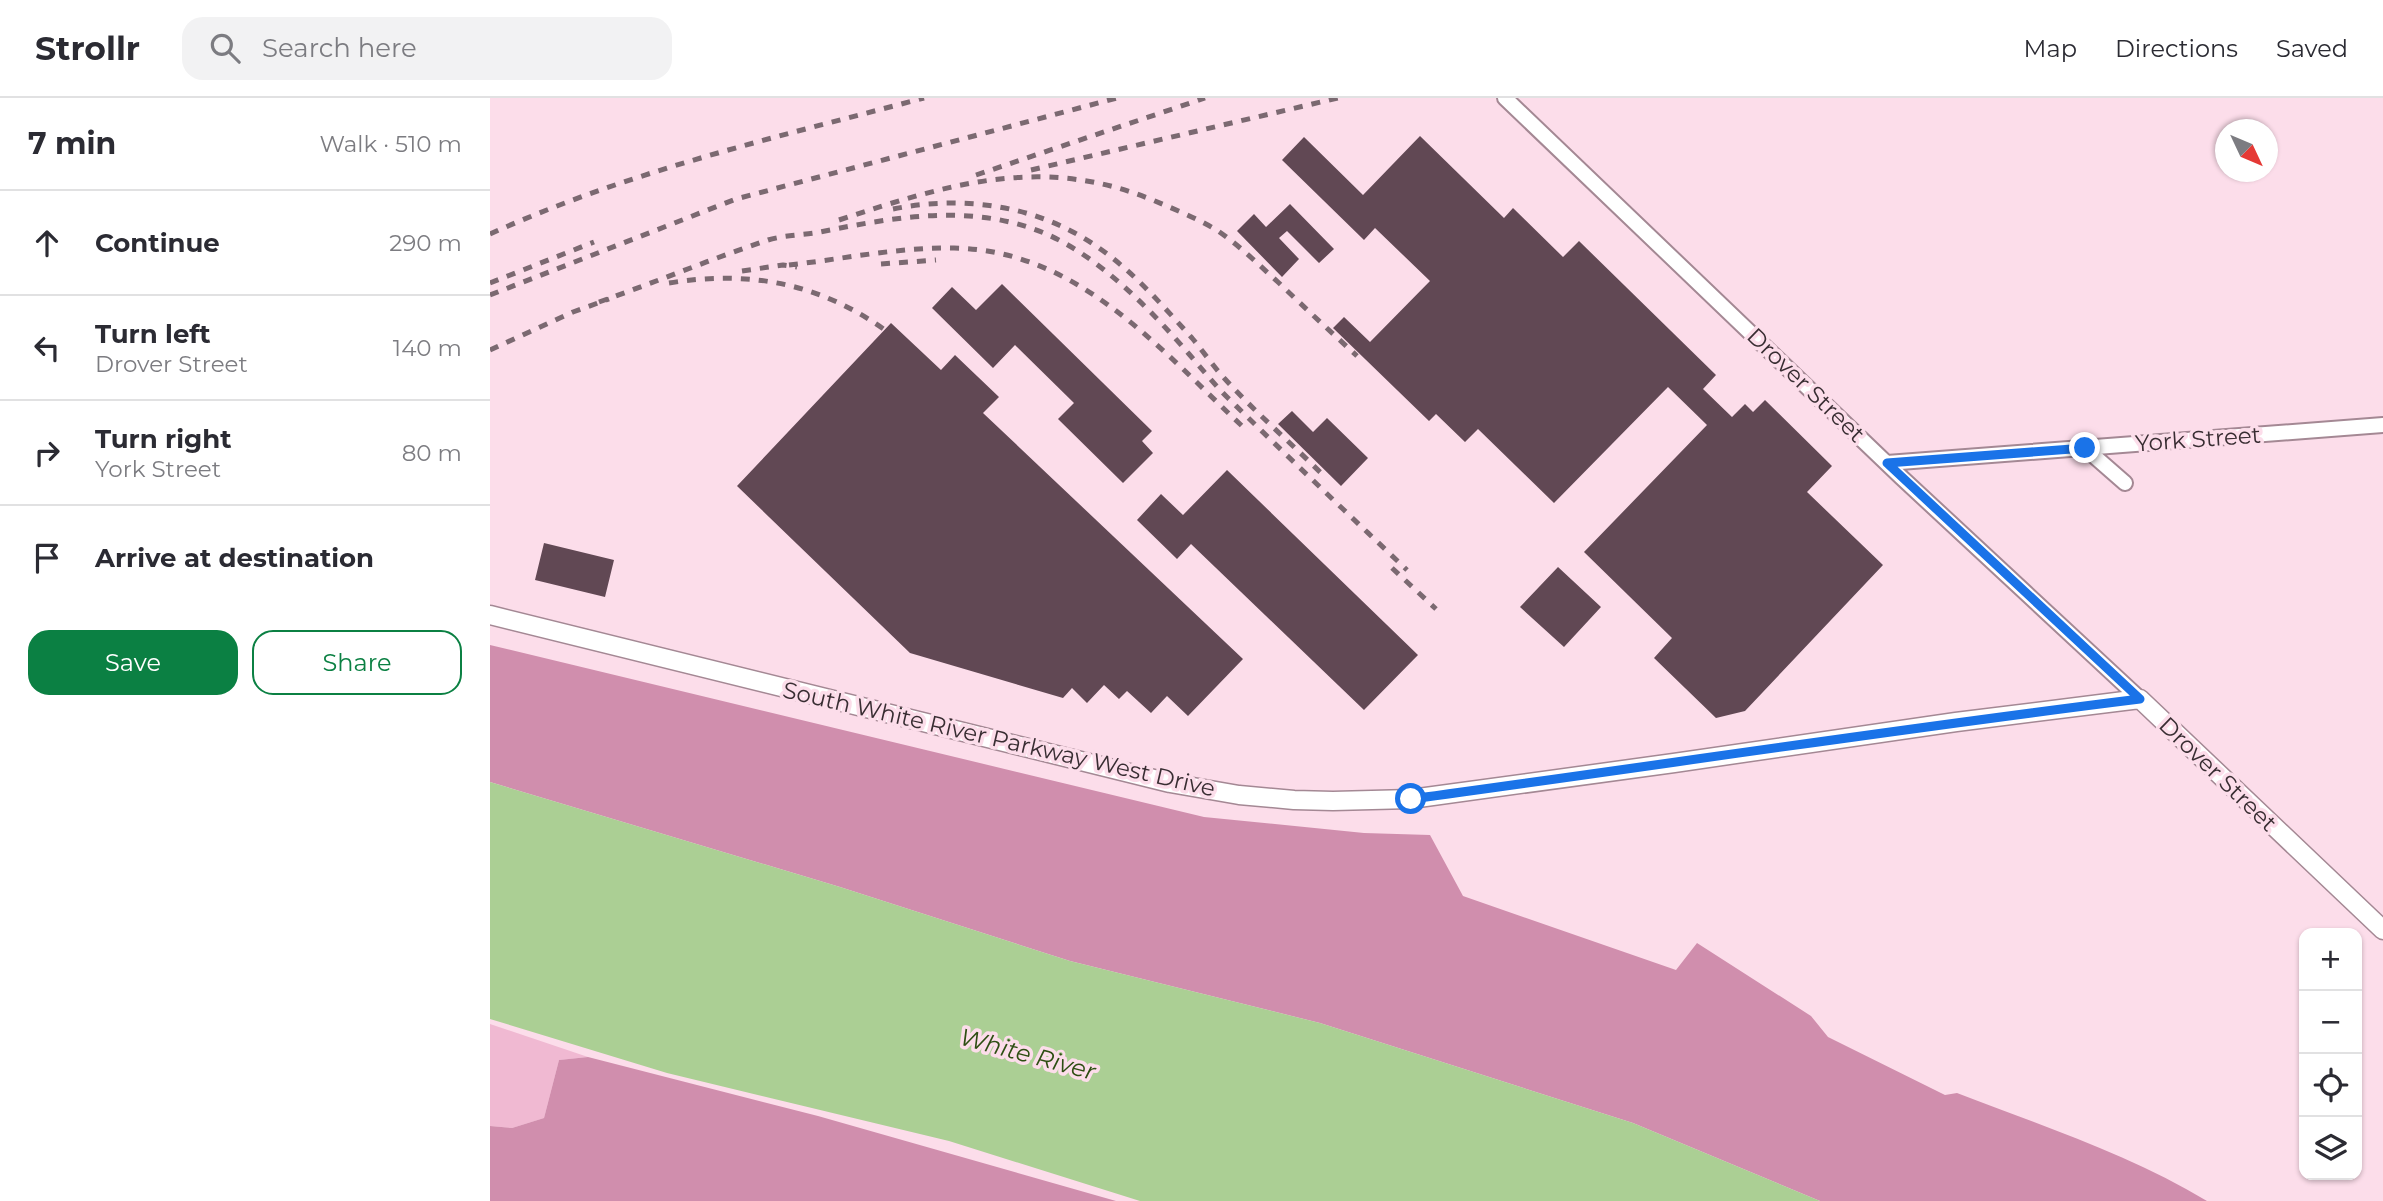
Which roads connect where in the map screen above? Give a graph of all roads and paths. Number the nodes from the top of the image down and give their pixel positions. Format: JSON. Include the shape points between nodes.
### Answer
{"nodes":[{"id":1,"x":1506,"y":98,"type":"edge"},
{"id":2,"x":2383,"y":425,"type":"edge"},
{"id":3,"x":2085,"y":448,"type":"junction"},
{"id":4,"x":1887,"y":463,"type":"junction"},
{"id":5,"x":2125,"y":483,"type":"dead end"},
{"id":6,"x":490,"y":615,"type":"edge"},
{"id":7,"x":2140,"y":699,"type":"junction"},
{"id":8,"x":2383,"y":929,"type":"edge"}],
"edges":[{"from":1,"to":4,"type":"street","name":"Drover Street"},
{"from":2,"to":3,"type":"street","name":"York Street"},
{"from":3,"to":4,"type":"street","name":"York Street"},
{"from":3,"to":5,"type":"street"},
{"from":4,"to":7,"type":"street","name":"Drover Street"},
{"from":6,"to":7,"type":"street","name":"South White River Parkway West Drive","via":[[1170,783],[1294,800],[1411,799]]},
{"from":7,"to":8,"type":"street","name":"Drover Street"}]}
